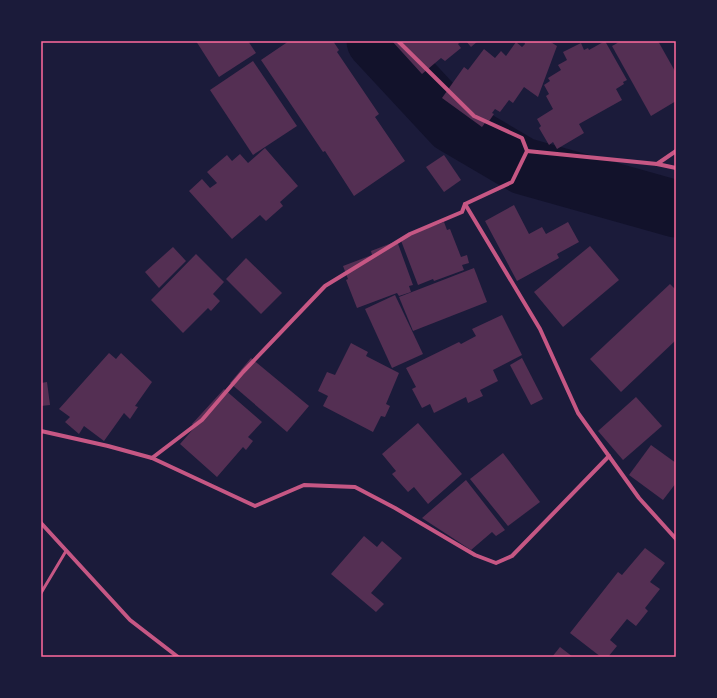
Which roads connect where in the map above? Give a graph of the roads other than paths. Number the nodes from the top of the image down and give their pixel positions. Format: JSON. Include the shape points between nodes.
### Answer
{"nodes":[{"id":1,"x":398,"y":41,"type":"edge"},
{"id":2,"x":527,"y":151,"type":"junction"},
{"id":3,"x":676,"y":151,"type":"edge"},
{"id":4,"x":657,"y":164,"type":"junction"},
{"id":5,"x":676,"y":168,"type":"edge"},
{"id":6,"x":465,"y":204,"type":"junction"},
{"id":7,"x":41,"y":431,"type":"edge"},
{"id":8,"x":609,"y":456,"type":"junction"},
{"id":9,"x":152,"y":458,"type":"junction"},
{"id":10,"x":41,"y":524,"type":"edge"},
{"id":11,"x":676,"y":539,"type":"edge"},
{"id":12,"x":66,"y":551,"type":"junction"},
{"id":13,"x":41,"y":593,"type":"edge"},
{"id":14,"x":178,"y":657,"type":"edge"}],
"edges":[{"from":1,"to":2,"type":"street","via":[[474,116],[522,138]]},
{"from":2,"to":4,"type":"street"},
{"from":2,"to":6,"type":"street","via":[[512,182]]},
{"from":3,"to":4,"type":"street"},
{"from":4,"to":5,"type":"street"},
{"from":6,"to":8,"type":"street","via":[[540,329],[578,413]]},
{"from":6,"to":9,"type":"street","via":[[462,212],[410,234],[325,286],[243,372],[202,420]]},
{"from":7,"to":9,"type":"street"},
{"from":8,"to":9,"type":"street","via":[[512,556],[496,564],[475,555],[355,486],[304,486],[255,506]]},
{"from":8,"to":11,"type":"street","via":[[639,498]]},
{"from":10,"to":12,"type":"street"},
{"from":12,"to":13,"type":"lane"},
{"from":12,"to":14,"type":"street","via":[[130,620]]}]}
